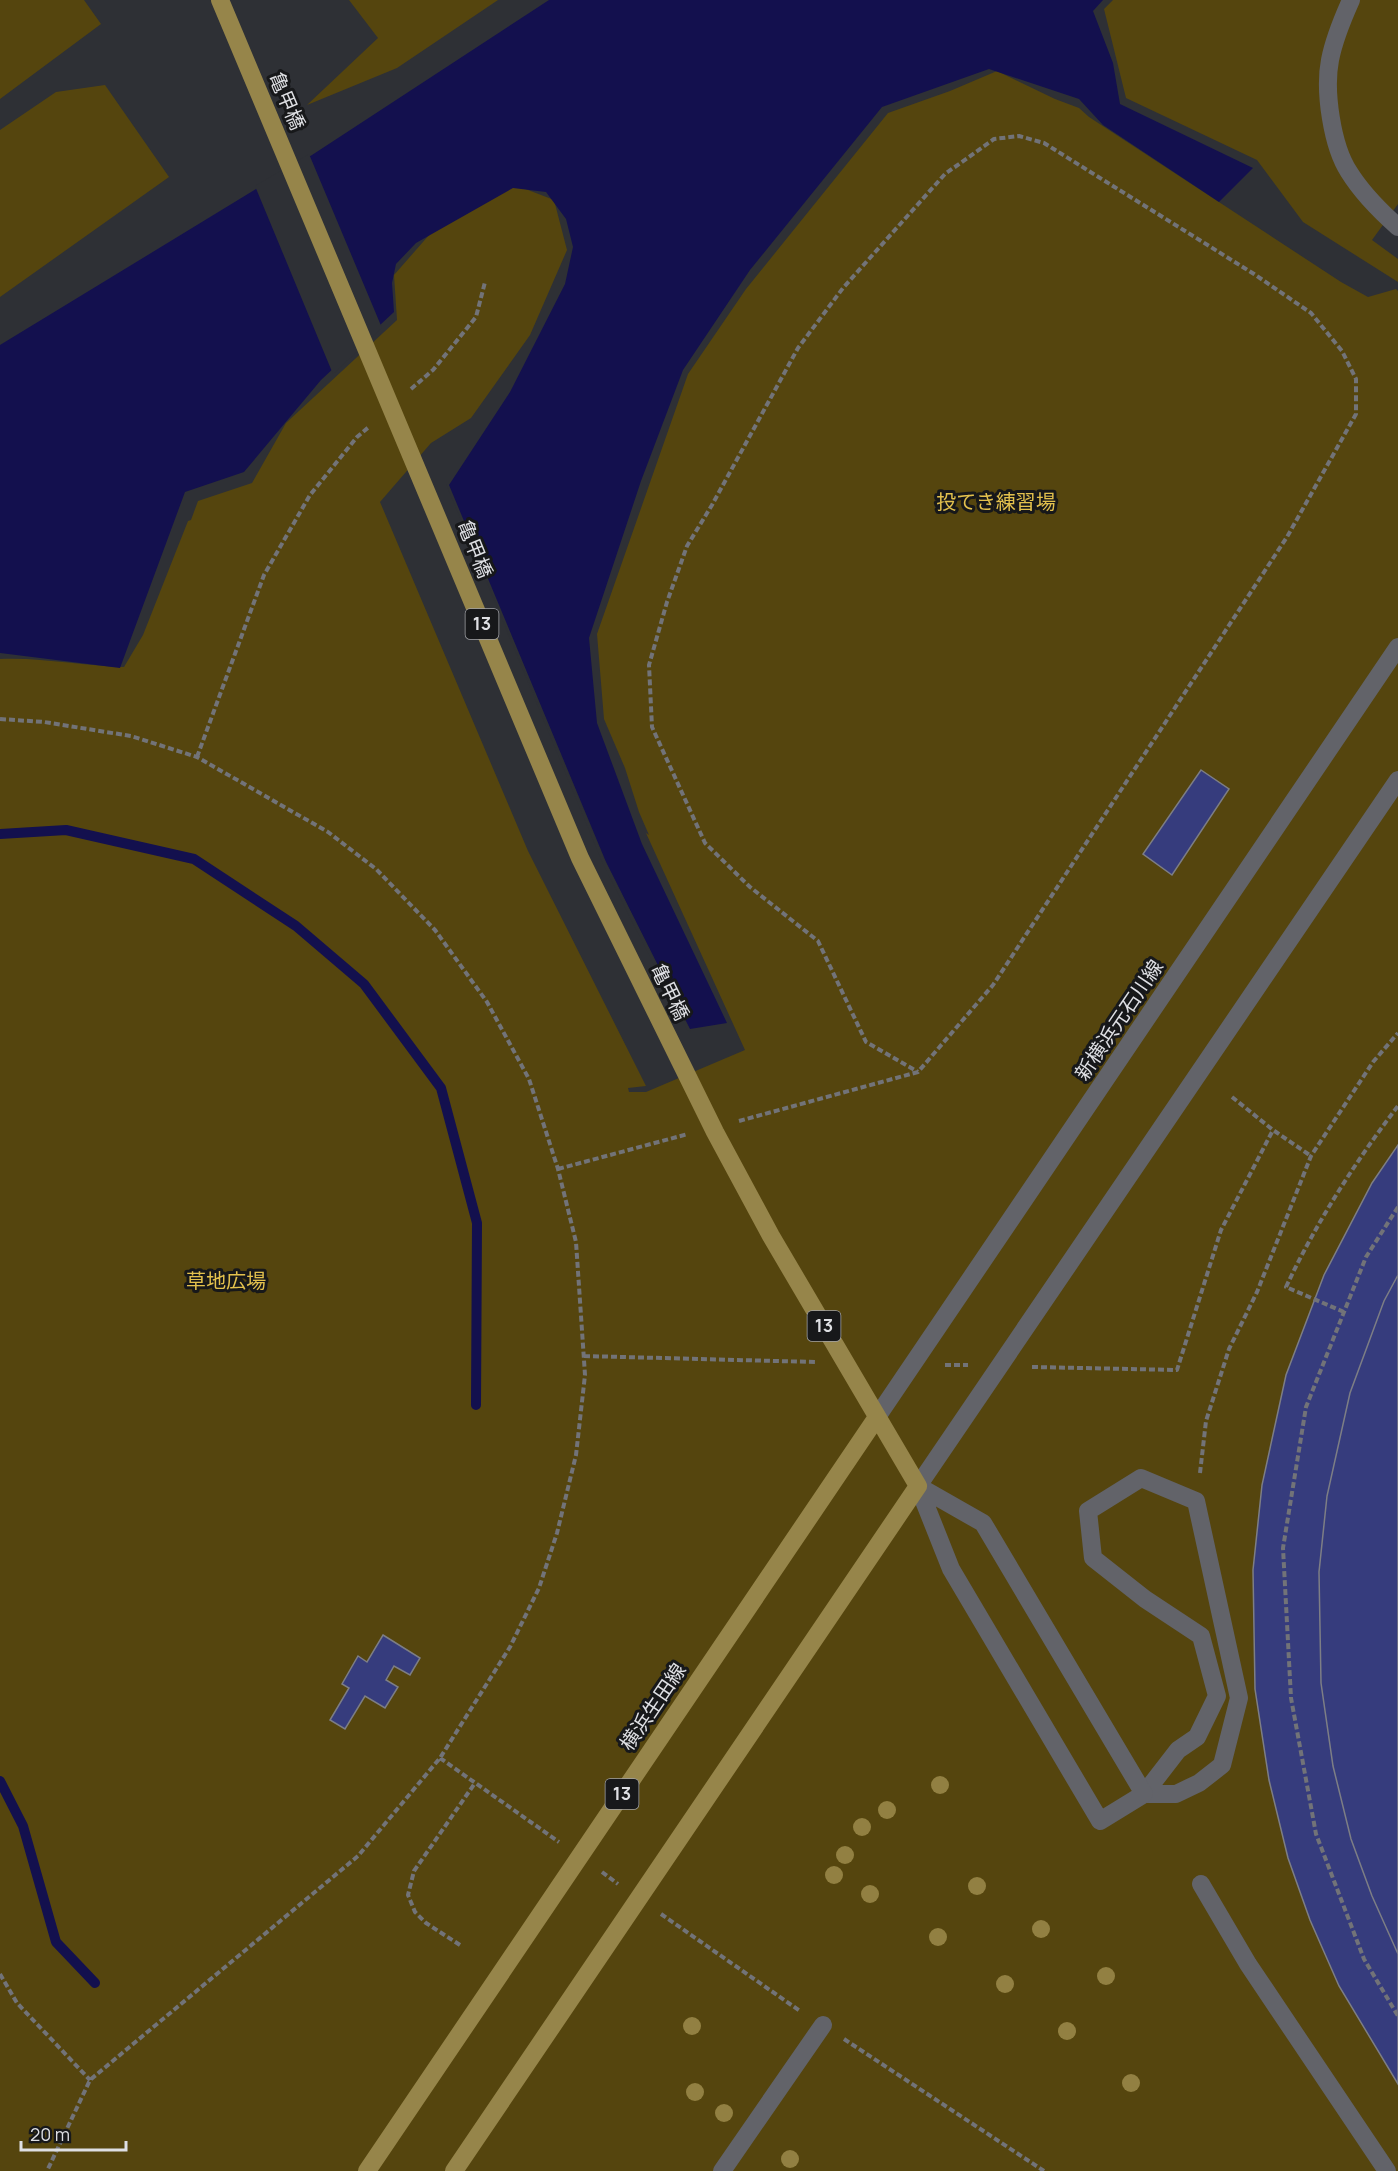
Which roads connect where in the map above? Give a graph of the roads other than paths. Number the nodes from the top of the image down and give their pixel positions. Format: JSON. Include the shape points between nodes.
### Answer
{"nodes":[{"id":1,"x":220,"y":0,"type":"edge"},
{"id":2,"x":1351,"y":0,"type":"edge"},
{"id":3,"x":1397,"y":226,"type":"edge"},
{"id":4,"x":1398,"y":647,"type":"edge"},
{"id":5,"x":1398,"y":780,"type":"edge"},
{"id":6,"x":877,"y":1417,"type":"junction"},
{"id":7,"x":918,"y":1486,"type":"junction"},
{"id":8,"x":1144,"y":1794,"type":"junction"},
{"id":9,"x":1201,"y":1884,"type":"dead end"},
{"id":10,"x":823,"y":2025,"type":"road end"},
{"id":11,"x":367,"y":2171,"type":"edge"},
{"id":12,"x":453,"y":2171,"type":"edge"},
{"id":13,"x":722,"y":2171,"type":"edge"},
{"id":14,"x":1387,"y":2171,"type":"edge"}],
"edges":[{"from":1,"to":6,"type":"main road","name":"亀甲橋","number":"13","via":[[580,858],[715,1132]]},
{"from":2,"to":3,"type":"street","via":[[1339,26],[1330,63],[1329,98],[1335,137],[1347,171]]},
{"from":4,"to":6,"type":"street","name":"新横浜元石川線"},
{"from":5,"to":7,"type":"street"},
{"from":6,"to":7,"type":"main road","number":"13"},
{"from":6,"to":11,"type":"main road","name":"横浜生田線","number":"13"},
{"from":7,"to":8,"type":"street","via":[[983,1523]]},
{"from":7,"to":8,"type":"street","via":[[951,1569],[1100,1821]]},
{"from":7,"to":12,"type":"main road"},
{"from":8,"to":8,"type":"street","via":[[1178,1750],[1197,1737],[1217,1696],[1201,1636],[1093,1558],[1088,1511],[1141,1478],[1196,1501],[1239,1698],[1222,1765],[1176,1794]]},
{"from":9,"to":14,"type":"street","via":[[1248,1964]]},
{"from":10,"to":13,"type":"street"}]}
